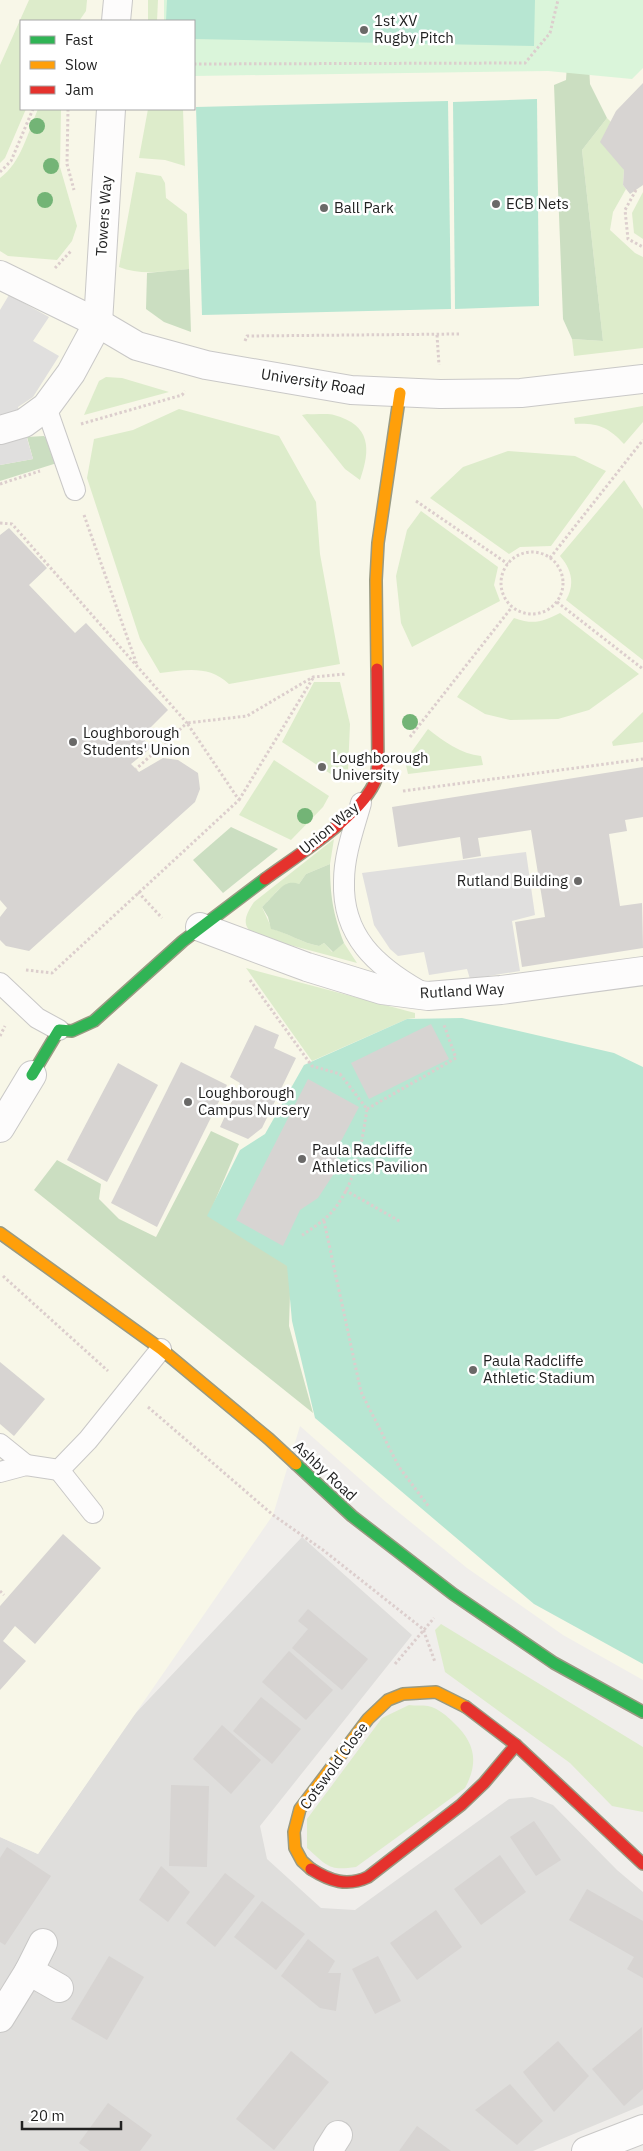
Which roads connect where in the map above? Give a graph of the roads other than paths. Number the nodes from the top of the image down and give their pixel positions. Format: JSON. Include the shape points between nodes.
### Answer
{"nodes":[{"id":1,"x":118,"y":0,"type":"edge"},
{"id":2,"x":116,"y":20,"type":"edge"},
{"id":3,"x":111,"y":110,"type":"edge"},
{"id":4,"x":1,"y":276,"type":"edge"},
{"id":5,"x":98,"y":323,"type":"junction"},
{"id":6,"x":643,"y":379,"type":"edge"},
{"id":7,"x":400,"y":393,"type":"junction"},
{"id":8,"x":46,"y":407,"type":"junction"},
{"id":9,"x":0,"y":430,"type":"edge"},
{"id":10,"x":76,"y":490,"type":"road end"},
{"id":11,"x":366,"y":796,"type":"junction"},
{"id":12,"x":200,"y":927,"type":"junction"},
{"id":13,"x":643,"y":971,"type":"edge"},
{"id":14,"x":2,"y":985,"type":"edge"},
{"id":15,"x":428,"y":996,"type":"junction"},
{"id":16,"x":59,"y":1030,"type":"junction"},
{"id":17,"x":32,"y":1075,"type":"joint"},
{"id":18,"x":0,"y":1128,"type":"edge"},
{"id":19,"x":0,"y":1233,"type":"edge"},
{"id":20,"x":161,"y":1349,"type":"junction"},
{"id":21,"x":0,"y":1444,"type":"edge"},
{"id":22,"x":26,"y":1465,"type":"junction"},
{"id":23,"x":59,"y":1470,"type":"junction"},
{"id":24,"x":0,"y":1472,"type":"edge"},
{"id":25,"x":93,"y":1513,"type":"dead end"},
{"id":26,"x":643,"y":1712,"type":"edge"},
{"id":27,"x":516,"y":1745,"type":"junction"},
{"id":28,"x":643,"y":1864,"type":"edge"},
{"id":29,"x":43,"y":1943,"type":"dead end"},
{"id":30,"x":30,"y":1971,"type":"junction"},
{"id":31,"x":59,"y":1988,"type":"dead end"},
{"id":32,"x":0,"y":2018,"type":"edge"},
{"id":33,"x":643,"y":2128,"type":"edge"},
{"id":34,"x":586,"y":2151,"type":"edge"}],
"edges":[{"from":1,"to":2,"type":"street"},
{"from":3,"to":5,"type":"street","name":"Towers Way"},
{"from":4,"to":5,"type":"street","name":"University Road"},
{"from":5,"to":7,"type":"street","name":"University Road","via":[[137,346],[206,365],[351,390]]},
{"from":5,"to":8,"type":"street","via":[[71,373]]},
{"from":6,"to":7,"type":"street","name":"University Road","via":[[521,392]]},
{"from":7,"to":11,"type":"street","name":"Union Way","via":[[378,543],[378,764],[376,778]]},
{"from":8,"to":9,"type":"street","via":[[24,423]]},
{"from":8,"to":10,"type":"lane"},
{"from":11,"to":12,"type":"street","name":"Union Way","via":[[336,826]]},
{"from":11,"to":15,"type":"lane","via":[[349,846],[344,880],[344,901],[349,919],[368,953],[381,966]]},
{"from":12,"to":15,"type":"street","name":"Rutland Way","via":[[307,967],[382,990]]},
{"from":12,"to":16,"type":"street","name":"Union Way","via":[[94,1021],[72,1031]]},
{"from":13,"to":15,"type":"street","name":"Rutland Way","via":[[499,982]]},
{"from":14,"to":16,"type":"lane","via":[[37,1018]]},
{"from":16,"to":17,"type":"street"},
{"from":17,"to":18,"type":"street"},
{"from":19,"to":20,"type":"street","name":"Ashby Road"},
{"from":20,"to":23,"type":"lane","via":[[88,1440]]},
{"from":20,"to":26,"type":"street","name":"Ashby Road","via":[[269,1439],[352,1516],[453,1594],[554,1663]]},
{"from":21,"to":22,"type":"lane"},
{"from":22,"to":23,"type":"lane"},
{"from":22,"to":24,"type":"lane"},
{"from":23,"to":25,"type":"lane"},
{"from":27,"to":27,"type":"street","name":"Cotswold Close","via":[[478,1789],[379,1868],[354,1882],[324,1877],[306,1866],[297,1854],[293,1840],[300,1809],[368,1719],[388,1700],[403,1694],[436,1692],[467,1708]]},
{"from":27,"to":28,"type":"street"},
{"from":29,"to":30,"type":"street"},
{"from":30,"to":31,"type":"street"},
{"from":30,"to":32,"type":"street"},
{"from":33,"to":34,"type":"street"}]}
